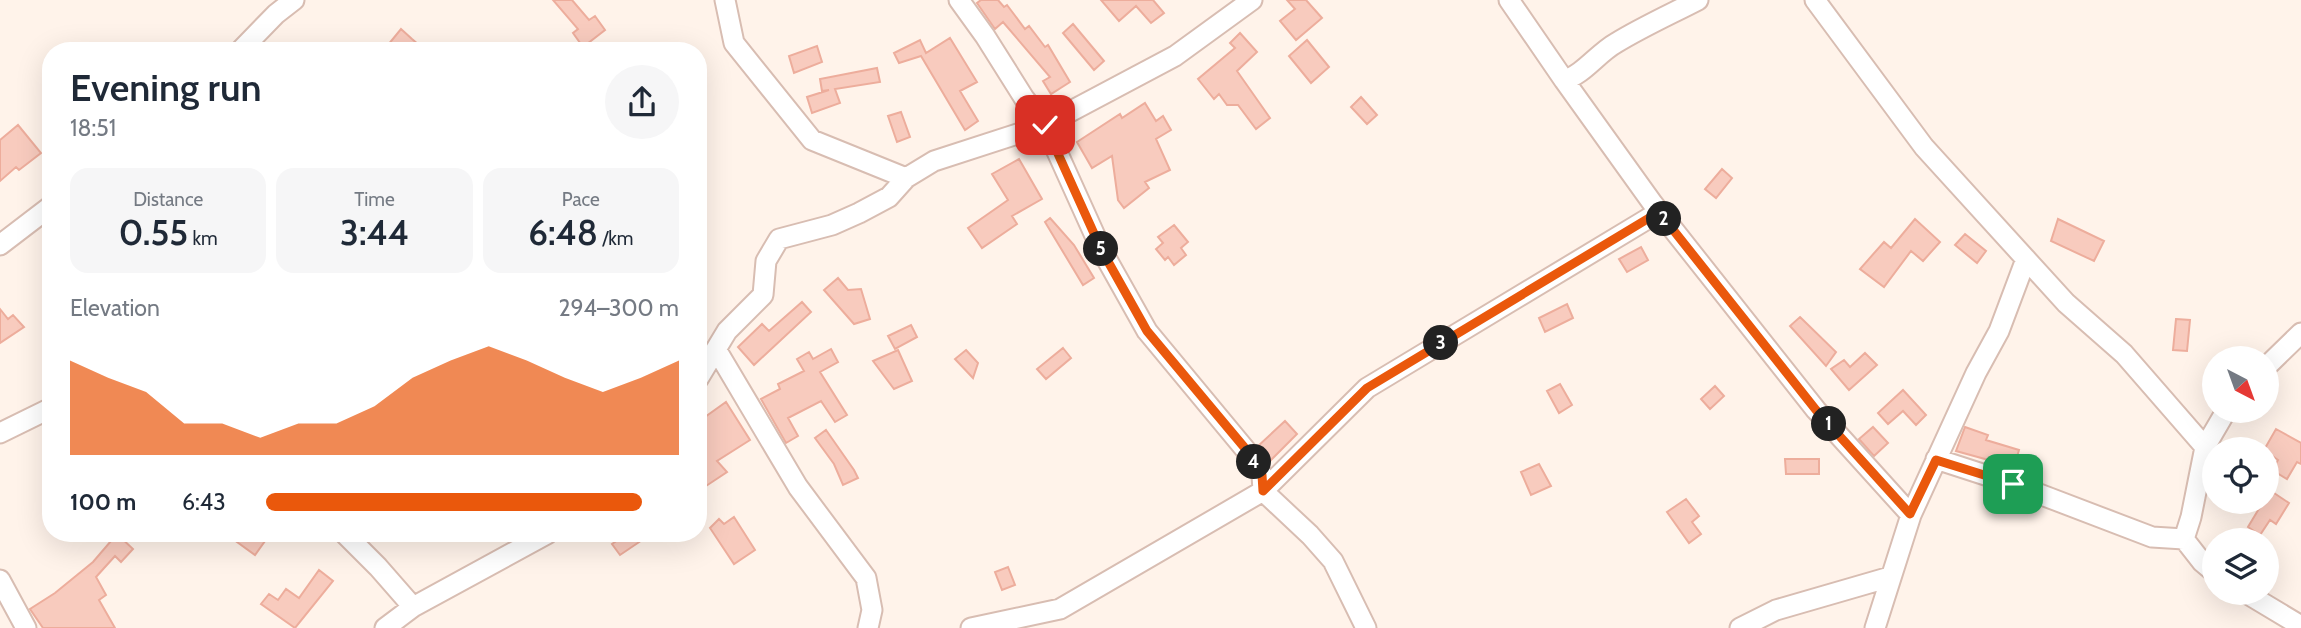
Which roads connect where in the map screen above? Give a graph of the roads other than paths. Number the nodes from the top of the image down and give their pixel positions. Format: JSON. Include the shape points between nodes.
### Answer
{"nodes":[{"id":1,"x":294,"y":0,"type":"edge"},
{"id":2,"x":724,"y":0,"type":"edge"},
{"id":3,"x":959,"y":0,"type":"edge"},
{"id":4,"x":1252,"y":0,"type":"edge"},
{"id":5,"x":1509,"y":0,"type":"edge"},
{"id":6,"x":1698,"y":0,"type":"edge"},
{"id":7,"x":1815,"y":0,"type":"edge"},
{"id":8,"x":249,"y":42,"type":"edge"},
{"id":9,"x":1564,"y":80,"type":"junction"},
{"id":10,"x":1045,"y":125,"type":"junction"},
{"id":11,"x":906,"y":178,"type":"junction"},
{"id":12,"x":1659,"y":212,"type":"junction"},
{"id":13,"x":42,"y":213,"type":"edge"},
{"id":14,"x":0,"y":245,"type":"edge"},
{"id":15,"x":2026,"y":259,"type":"junction"},
{"id":16,"x":2301,"y":333,"type":"edge"},
{"id":17,"x":716,"y":349,"type":"junction"},
{"id":18,"x":2279,"y":354,"type":"edge"},
{"id":19,"x":707,"y":364,"type":"edge"},
{"id":20,"x":42,"y":412,"type":"edge"},
{"id":21,"x":0,"y":433,"type":"edge"},
{"id":22,"x":2202,"y":444,"type":"edge"},
{"id":23,"x":1936,"y":460,"type":"junction"},
{"id":24,"x":2202,"y":462,"type":"edge"},
{"id":25,"x":1263,"y":491,"type":"junction"},
{"id":26,"x":1910,"y":514,"type":"junction"},
{"id":27,"x":2184,"y":539,"type":"junction"},
{"id":28,"x":353,"y":542,"type":"edge"},
{"id":29,"x":532,"y":542,"type":"edge"},
{"id":30,"x":2202,"y":562,"type":"edge"},
{"id":31,"x":1889,"y":577,"type":"junction"},
{"id":32,"x":0,"y":580,"type":"edge"},
{"id":33,"x":2266,"y":605,"type":"edge"},
{"id":34,"x":413,"y":607,"type":"junction"},
{"id":35,"x":2301,"y":626,"type":"edge"},
{"id":36,"x":26,"y":628,"type":"edge"},
{"id":37,"x":385,"y":628,"type":"edge"},
{"id":38,"x":868,"y":628,"type":"edge"},
{"id":39,"x":971,"y":628,"type":"edge"},
{"id":40,"x":1366,"y":628,"type":"edge"},
{"id":41,"x":1740,"y":628,"type":"edge"},
{"id":42,"x":1875,"y":628,"type":"edge"}],
"edges":[{"from":1,"to":8,"type":"street"},
{"from":2,"to":11,"type":"street","via":[[734,43],[812,140]]},
{"from":3,"to":10,"type":"street"},
{"from":4,"to":10,"type":"street","via":[[1175,56]]},
{"from":5,"to":9,"type":"street"},
{"from":6,"to":9,"type":"street","via":[[1616,43]]},
{"from":7,"to":15,"type":"street","via":[[1924,147]]},
{"from":9,"to":12,"type":"street"},
{"from":10,"to":11,"type":"street","via":[[934,161]]},
{"from":10,"to":25,"type":"street","via":[[1101,249],[1147,331],[1249,453],[1262,475]]},
{"from":11,"to":17,"type":"street","via":[[889,197],[859,213],[779,239],[766,261],[763,295],[727,331]]},
{"from":12,"to":25,"type":"street","via":[[1367,388]]},
{"from":12,"to":26,"type":"street","via":[[1816,410]]},
{"from":13,"to":14,"type":"street"},
{"from":15,"to":22,"type":"street","via":[[2124,354]]},
{"from":15,"to":23,"type":"street","via":[[1999,331]]},
{"from":16,"to":18,"type":"street"},
{"from":17,"to":19,"type":"street"},
{"from":17,"to":38,"type":"street","via":[[798,487],[866,578],[872,610]]},
{"from":20,"to":21,"type":"street"},
{"from":23,"to":26,"type":"street"},
{"from":23,"to":27,"type":"street","via":[[2152,537]]},
{"from":24,"to":27,"type":"street"},
{"from":25,"to":39,"type":"street","via":[[1060,609]]},
{"from":25,"to":40,"type":"street","via":[[1333,561]]},
{"from":26,"to":31,"type":"street"},
{"from":27,"to":30,"type":"street"},
{"from":28,"to":34,"type":"street"},
{"from":29,"to":34,"type":"street"},
{"from":31,"to":41,"type":"street","via":[[1776,610]]},
{"from":31,"to":42,"type":"street"},
{"from":32,"to":36,"type":"street"},
{"from":33,"to":35,"type":"street"},
{"from":34,"to":37,"type":"street"}]}
